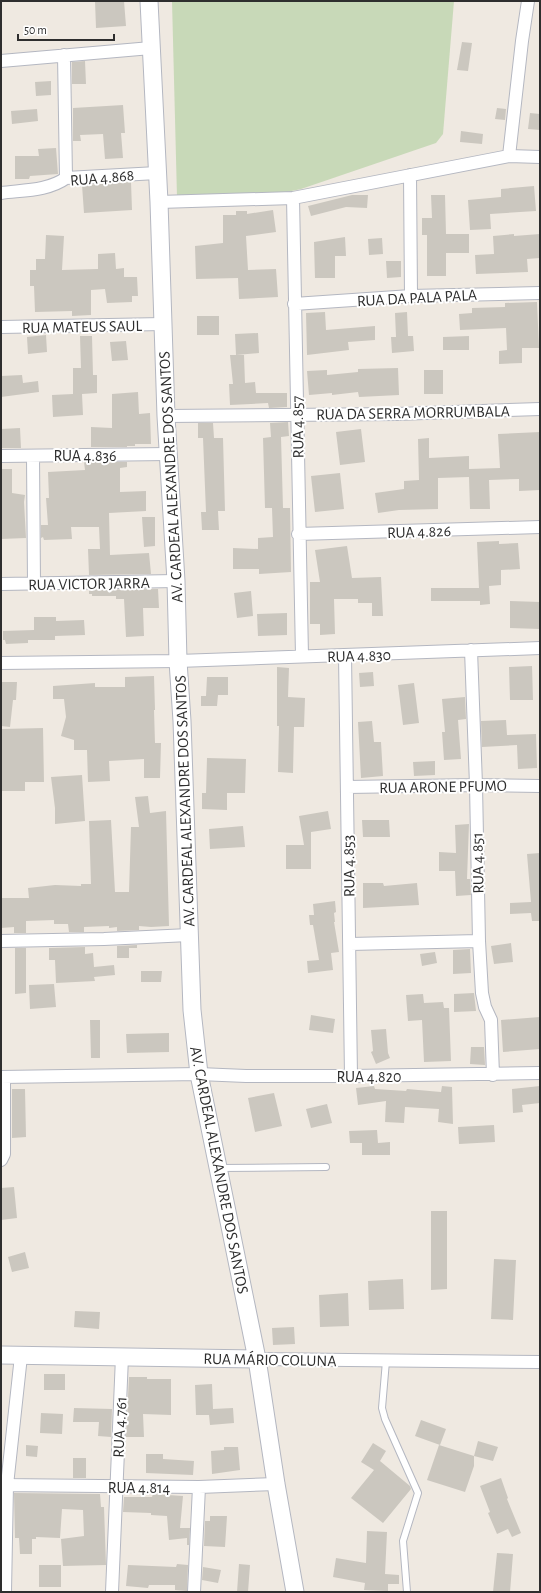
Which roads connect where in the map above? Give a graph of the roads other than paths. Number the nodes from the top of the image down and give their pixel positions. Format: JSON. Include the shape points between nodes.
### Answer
{"nodes":[{"id":1,"x":149,"y":1,"type":"edge"},
{"id":2,"x":528,"y":1,"type":"edge"},
{"id":3,"x":151,"y":48,"type":"junction"},
{"id":4,"x":64,"y":55,"type":"junction"},
{"id":5,"x":1,"y":61,"type":"edge"},
{"id":6,"x":509,"y":156,"type":"junction"},
{"id":7,"x":540,"y":157,"type":"edge"},
{"id":8,"x":157,"y":173,"type":"junction"},
{"id":9,"x":410,"y":175,"type":"junction"},
{"id":10,"x":66,"y":178,"type":"junction"},
{"id":11,"x":1,"y":193,"type":"edge"},
{"id":12,"x":292,"y":198,"type":"junction"},
{"id":13,"x":159,"y":202,"type":"junction"},
{"id":14,"x":540,"y":293,"type":"edge"},
{"id":15,"x":411,"y":296,"type":"junction"},
{"id":16,"x":294,"y":304,"type":"junction"},
{"id":17,"x":163,"y":324,"type":"junction"},
{"id":18,"x":1,"y":328,"type":"edge"},
{"id":19,"x":540,"y":409,"type":"edge"},
{"id":20,"x":296,"y":415,"type":"junction"},
{"id":21,"x":166,"y":416,"type":"junction"},
{"id":22,"x":168,"y":454,"type":"junction"},
{"id":23,"x":1,"y":456,"type":"edge"},
{"id":24,"x":34,"y":456,"type":"junction"},
{"id":25,"x":540,"y":527,"type":"edge"},
{"id":26,"x":298,"y":534,"type":"junction"},
{"id":27,"x":176,"y":581,"type":"junction"},
{"id":28,"x":34,"y":583,"type":"junction"},
{"id":29,"x":1,"y":584,"type":"edge"},
{"id":30,"x":540,"y":648,"type":"edge"},
{"id":31,"x":471,"y":650,"type":"junction"},
{"id":32,"x":302,"y":656,"type":"junction"},
{"id":33,"x":344,"y":656,"type":"junction"},
{"id":34,"x":178,"y":661,"type":"junction"},
{"id":35,"x":1,"y":663,"type":"edge"},
{"id":36,"x":476,"y":785,"type":"junction"},
{"id":37,"x":540,"y":786,"type":"edge"},
{"id":38,"x":347,"y":787,"type":"junction"},
{"id":39,"x":189,"y":935,"type":"junction"},
{"id":40,"x":1,"y":941,"type":"edge"},
{"id":41,"x":479,"y":942,"type":"junction"},
{"id":42,"x":350,"y":944,"type":"junction"},
{"id":43,"x":540,"y":1073,"type":"edge"},
{"id":44,"x":199,"y":1074,"type":"junction"},
{"id":45,"x":493,"y":1075,"type":"junction"},
{"id":46,"x":351,"y":1076,"type":"junction"},
{"id":47,"x":2,"y":1077,"type":"edge"},
{"id":48,"x":1,"y":1160,"type":"edge"},
{"id":49,"x":326,"y":1166,"type":"dead end"},
{"id":50,"x":218,"y":1168,"type":"junction"},
{"id":51,"x":1,"y":1355,"type":"edge"},
{"id":52,"x":21,"y":1356,"type":"junction"},
{"id":53,"x":122,"y":1357,"type":"junction"},
{"id":54,"x":257,"y":1359,"type":"junction"},
{"id":55,"x":386,"y":1361,"type":"junction"},
{"id":56,"x":540,"y":1362,"type":"edge"},
{"id":57,"x":276,"y":1484,"type":"junction"},
{"id":58,"x":4,"y":1485,"type":"edge"},
{"id":59,"x":116,"y":1487,"type":"junction"},
{"id":60,"x":199,"y":1487,"type":"junction"},
{"id":61,"x":5,"y":1592,"type":"edge"},
{"id":62,"x":112,"y":1592,"type":"edge"},
{"id":63,"x":194,"y":1592,"type":"edge"},
{"id":64,"x":295,"y":1592,"type":"edge"},
{"id":65,"x":407,"y":1592,"type":"edge"}],
"edges":[{"from":1,"to":3,"type":"street","name":"AV. CARDEAL ALEXANDRE DOS SANTOS"},
{"from":2,"to":6,"type":"street"},
{"from":3,"to":4,"type":"street"},
{"from":3,"to":8,"type":"street","name":"AV. CARDEAL ALEXANDRE DOS SANTOS"},
{"from":4,"to":5,"type":"street"},
{"from":4,"to":10,"type":"street"},
{"from":6,"to":7,"type":"street"},
{"from":6,"to":9,"type":"street"},
{"from":8,"to":10,"type":"street","name":"RUA 4.868"},
{"from":8,"to":13,"type":"street","name":"AV. CARDEAL ALEXANDRE DOS SANTOS"},
{"from":9,"to":12,"type":"street"},
{"from":9,"to":15,"type":"street"},
{"from":10,"to":11,"type":"street","name":"RUA 4.868","via":[[57,184],[40,188]]},
{"from":12,"to":13,"type":"street"},
{"from":12,"to":16,"type":"street","name":"RUA 4.857"},
{"from":13,"to":17,"type":"street","name":"AV. CARDEAL ALEXANDRE DOS SANTOS"},
{"from":14,"to":15,"type":"street","name":"RUA DA PALA PALA"},
{"from":15,"to":16,"type":"street","name":"RUA DA PALA PALA"},
{"from":16,"to":20,"type":"street","name":"RUA 4.857"},
{"from":17,"to":18,"type":"street","name":"RUA MATEUS SAUL"},
{"from":17,"to":21,"type":"street","name":"AV. CARDEAL ALEXANDRE DOS SANTOS"},
{"from":19,"to":20,"type":"street","name":"RUA DA SERRA MORRUMBALA"},
{"from":20,"to":21,"type":"street","name":"RUA DA SERRA MORRUMBALA"},
{"from":20,"to":26,"type":"street","name":"RUA 4.857"},
{"from":21,"to":22,"type":"street","name":"AV. CARDEAL ALEXANDRE DOS SANTOS"},
{"from":22,"to":24,"type":"street","name":"RUA 4.836"},
{"from":22,"to":27,"type":"street","name":"AV. CARDEAL ALEXANDRE DOS SANTOS"},
{"from":23,"to":24,"type":"street","name":"RUA 4.836"},
{"from":24,"to":28,"type":"street"},
{"from":25,"to":26,"type":"street","name":"RUA 4.826"},
{"from":26,"to":32,"type":"street","name":"RUA 4.857"},
{"from":27,"to":28,"type":"street","name":"RUA VICTOR JARRA"},
{"from":27,"to":34,"type":"street","name":"AV. CARDEAL ALEXANDRE DOS SANTOS"},
{"from":28,"to":29,"type":"street","name":"RUA VICTOR JARRA"},
{"from":30,"to":31,"type":"street","name":"RUA 4.830"},
{"from":31,"to":33,"type":"street","name":"RUA 4.830"},
{"from":31,"to":36,"type":"street","name":"RUA 4.851"},
{"from":32,"to":33,"type":"street","name":"RUA 4.830"},
{"from":32,"to":34,"type":"street","name":"RUA 4.830"},
{"from":33,"to":38,"type":"street","name":"RUA 4.853"},
{"from":34,"to":35,"type":"street","name":"RUA 4.830"},
{"from":34,"to":39,"type":"street","name":"AV. CARDEAL ALEXANDRE DOS SANTOS"},
{"from":36,"to":37,"type":"street","name":"RUA ARONE PFUMO"},
{"from":36,"to":38,"type":"street","name":"RUA ARONE PFUMO"},
{"from":36,"to":41,"type":"street","name":"RUA 4.851"},
{"from":38,"to":42,"type":"street","name":"RUA 4.853"},
{"from":39,"to":40,"type":"street"},
{"from":39,"to":44,"type":"street","name":"AV. CARDEAL ALEXANDRE DOS SANTOS","via":[[192,1010]]},
{"from":41,"to":42,"type":"street"},
{"from":41,"to":45,"type":"street","name":"RUA 4.851","via":[[482,993],[491,1020]]},
{"from":42,"to":46,"type":"street","name":"RUA 4.853"},
{"from":43,"to":45,"type":"street","name":"RUA 4.820"},
{"from":44,"to":46,"type":"street","name":"RUA 4.820"},
{"from":44,"to":47,"type":"street","name":"RUA 4.820"},
{"from":44,"to":50,"type":"street","name":"AV. CARDEAL ALEXANDRE DOS SANTOS"},
{"from":45,"to":46,"type":"street","name":"RUA 4.820"},
{"from":47,"to":48,"type":"street","via":[[4,1154]]},
{"from":49,"to":50,"type":"lane"},
{"from":50,"to":54,"type":"street","name":"AV. CARDEAL ALEXANDRE DOS SANTOS"},
{"from":51,"to":52,"type":"street","name":"RUA MÁRIO COLUNA"},
{"from":52,"to":53,"type":"street","name":"RUA MÁRIO COLUNA"},
{"from":52,"to":58,"type":"street"},
{"from":53,"to":54,"type":"street","name":"RUA MÁRIO COLUNA"},
{"from":53,"to":59,"type":"street","name":"RUA 4.761"},
{"from":54,"to":55,"type":"street","name":"RUA MÁRIO COLUNA"},
{"from":54,"to":57,"type":"street","name":"AV. CARDEAL ALEXANDRE DOS SANTOS"},
{"from":55,"to":56,"type":"street","name":"RUA MÁRIO COLUNA"},
{"from":55,"to":65,"type":"lane","via":[[382,1408],[418,1493],[403,1541]]},
{"from":57,"to":60,"type":"street","name":"RUA 4.814"},
{"from":57,"to":64,"type":"street","name":"AV. CARDEAL ALEXANDRE DOS SANTOS"},
{"from":58,"to":59,"type":"street","name":"RUA 4.814"},
{"from":58,"to":61,"type":"street"},
{"from":59,"to":60,"type":"street","name":"RUA 4.814"},
{"from":59,"to":62,"type":"street","name":"RUA 4.761"},
{"from":60,"to":63,"type":"street"}]}
